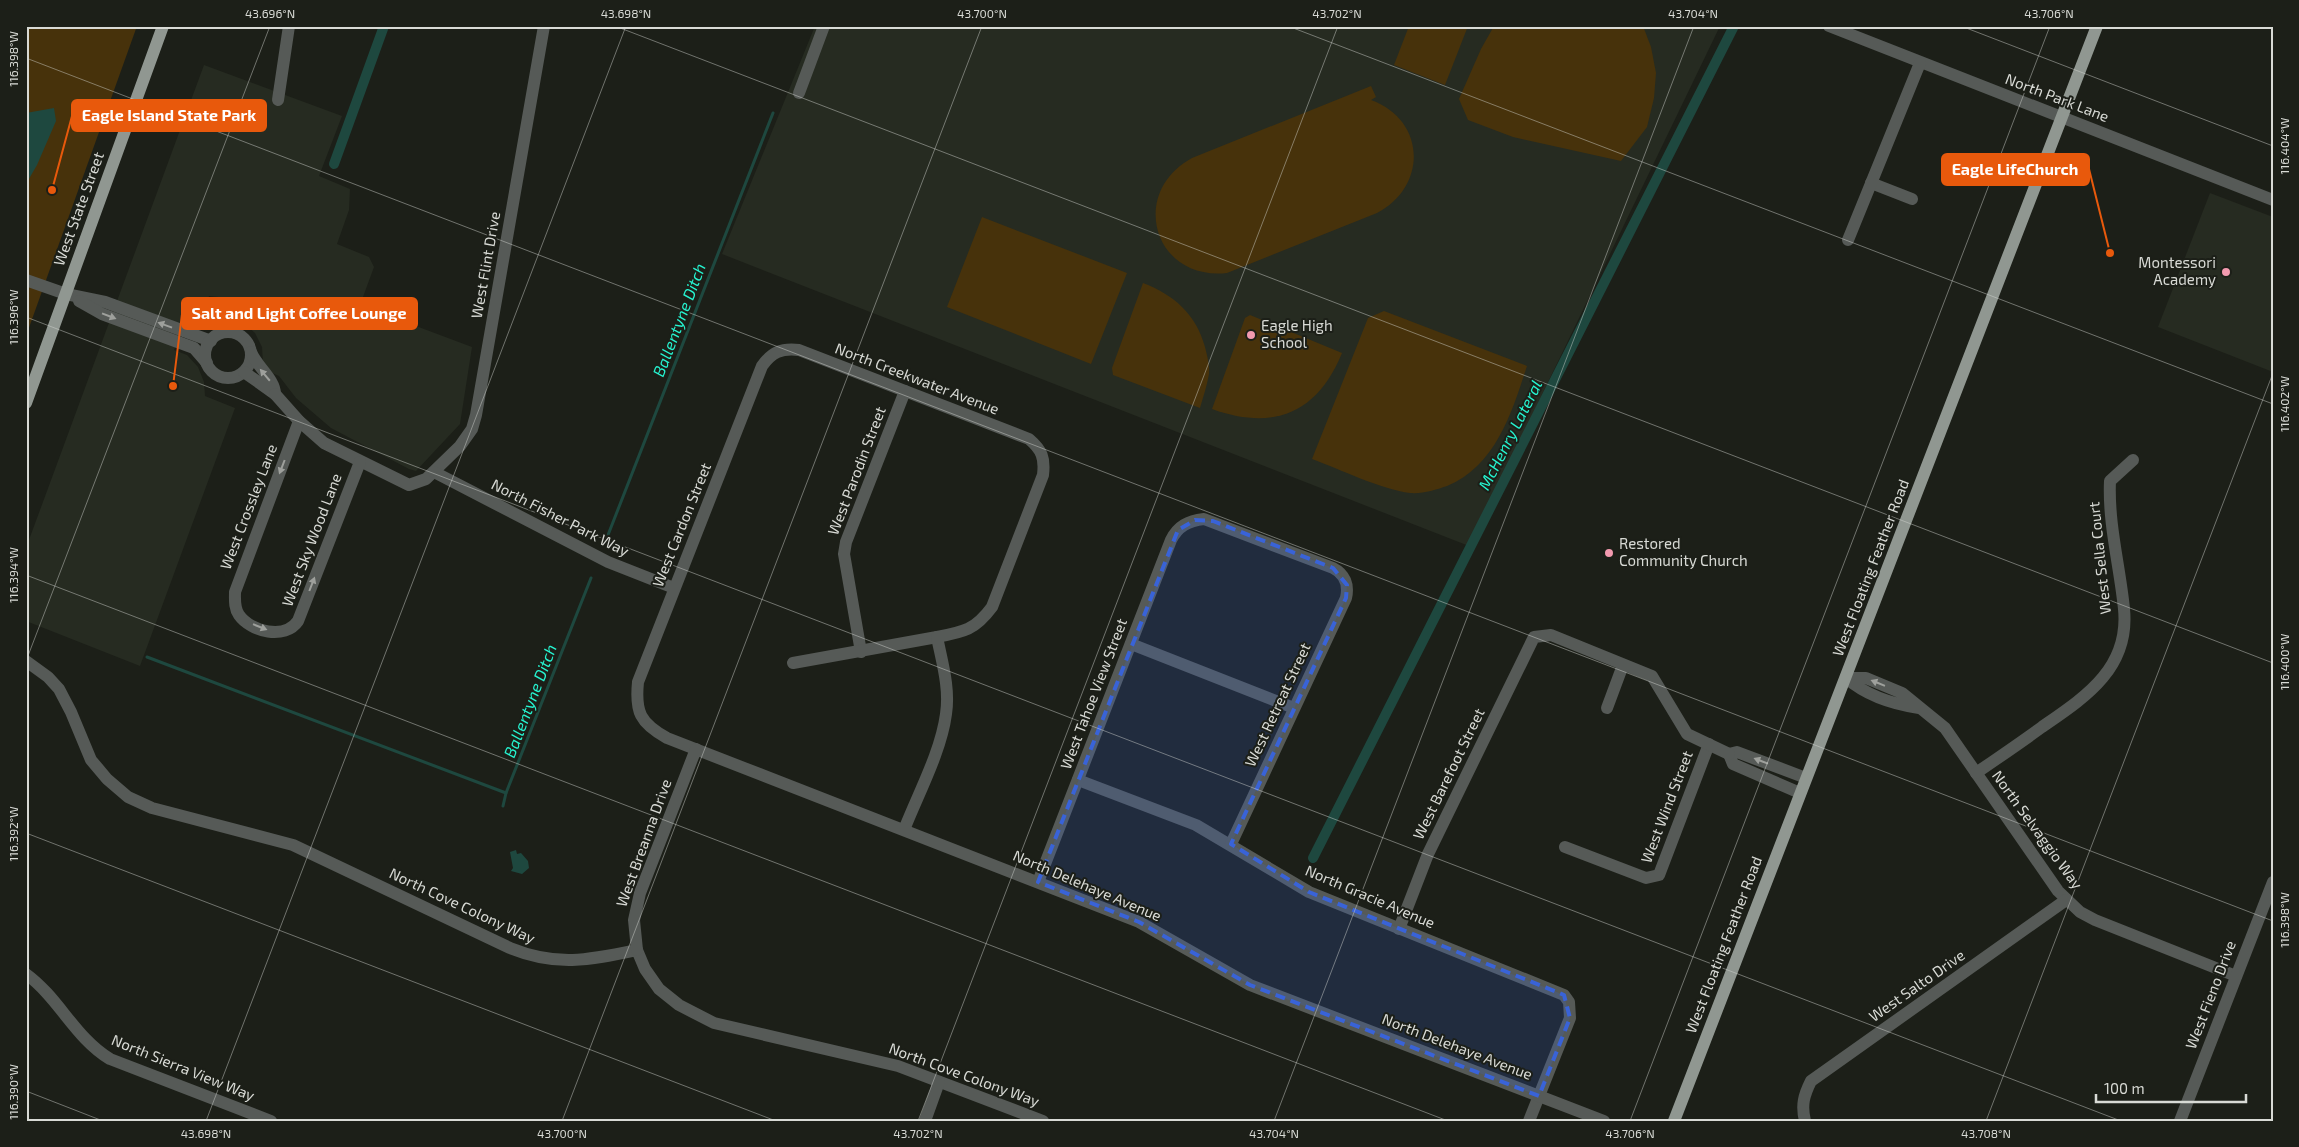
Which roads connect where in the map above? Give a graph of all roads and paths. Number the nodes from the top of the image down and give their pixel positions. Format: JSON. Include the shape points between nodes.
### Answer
{"nodes":[{"id":1,"x":163,"y":26,"type":"edge"},
{"id":2,"x":289,"y":26,"type":"edge"},
{"id":3,"x":544,"y":26,"type":"edge"},
{"id":4,"x":824,"y":26,"type":"edge"},
{"id":5,"x":1829,"y":26,"type":"edge"},
{"id":6,"x":2097,"y":26,"type":"edge"},
{"id":7,"x":1920,"y":62,"type":"junction"},
{"id":8,"x":799,"y":92,"type":"dead end"},
{"id":9,"x":278,"y":100,"type":"dead end"},
{"id":10,"x":2061,"y":118,"type":"junction"},
{"id":11,"x":1871,"y":183,"type":"junction"},
{"id":12,"x":1912,"y":199,"type":"dead end"},
{"id":13,"x":2273,"y":200,"type":"edge"},
{"id":14,"x":1848,"y":240,"type":"dead end"},
{"id":15,"x":26,"y":280,"type":"edge"},
{"id":16,"x":66,"y":294,"type":"junction"},
{"id":17,"x":211,"y":340,"type":"junction"},
{"id":18,"x":776,"y":351,"type":"joint"},
{"id":19,"x":251,"y":352,"type":"junction"},
{"id":20,"x":207,"y":363,"type":"junction"},
{"id":21,"x":244,"y":372,"type":"junction"},
{"id":22,"x":905,"y":391,"type":"junction"},
{"id":23,"x":275,"y":394,"type":"junction"},
{"id":24,"x":26,"y":403,"type":"edge"},
{"id":25,"x":299,"y":421,"type":"junction"},
{"id":26,"x":2133,"y":460,"type":"dead end"},
{"id":27,"x":360,"y":462,"type":"junction"},
{"id":28,"x":434,"y":472,"type":"junction"},
{"id":29,"x":1345,"y":578,"type":"joint"},
{"id":30,"x":674,"y":588,"type":"junction"},
{"id":31,"x":293,"y":628,"type":"joint"},
{"id":32,"x":937,"y":637,"type":"junction"},
{"id":33,"x":1131,"y":644,"type":"junction"},
{"id":34,"x":861,"y":652,"type":"junction"},
{"id":35,"x":26,"y":661,"type":"edge"},
{"id":36,"x":793,"y":663,"type":"dead end"},
{"id":37,"x":1623,"y":665,"type":"junction"},
{"id":38,"x":1846,"y":678,"type":"junction"},
{"id":39,"x":1294,"y":708,"type":"junction"},
{"id":40,"x":1607,"y":708,"type":"dead end"},
{"id":41,"x":641,"y":717,"type":"joint"},
{"id":42,"x":1709,"y":744,"type":"junction"},
{"id":43,"x":696,"y":749,"type":"junction"},
{"id":44,"x":1729,"y":754,"type":"junction"},
{"id":45,"x":1976,"y":773,"type":"junction"},
{"id":46,"x":1806,"y":778,"type":"junction"},
{"id":47,"x":1078,"y":780,"type":"junction"},
{"id":48,"x":1800,"y":793,"type":"junction"},
{"id":49,"x":904,"y":830,"type":"junction"},
{"id":50,"x":1231,"y":844,"type":"junction"},
{"id":51,"x":1565,"y":848,"type":"dead end"},
{"id":52,"x":1038,"y":882,"type":"junction"},
{"id":53,"x":2273,"y":882,"type":"edge"},
{"id":54,"x":2066,"y":900,"type":"junction"},
{"id":55,"x":1399,"y":929,"type":"junction"},
{"id":56,"x":637,"y":950,"type":"junction"},
{"id":57,"x":26,"y":974,"type":"edge"},
{"id":58,"x":2236,"y":976,"type":"junction"},
{"id":59,"x":939,"y":1082,"type":"junction"},
{"id":60,"x":1539,"y":1096,"type":"junction"},
{"id":61,"x":1803,"y":1115,"type":"edge"},
{"id":62,"x":271,"y":1121,"type":"edge"},
{"id":63,"x":925,"y":1121,"type":"edge"},
{"id":64,"x":1044,"y":1121,"type":"edge"},
{"id":65,"x":1529,"y":1121,"type":"edge"},
{"id":66,"x":1604,"y":1121,"type":"edge"},
{"id":67,"x":1674,"y":1121,"type":"edge"},
{"id":68,"x":2180,"y":1121,"type":"edge"}],
"edges":[{"from":1,"to":16,"type":"main road","name":"West State Street"},
{"from":2,"to":9,"type":"street"},
{"from":3,"to":28,"type":"street","name":"West Flint Drive","via":[[476,415],[467,438]]},
{"from":4,"to":8,"type":"street"},
{"from":5,"to":7,"type":"street","name":"North Park Lane"},
{"from":6,"to":10,"type":"main road","name":"West Floating Feather Road"},
{"from":7,"to":10,"type":"street","name":"North Park Lane"},
{"from":7,"to":11,"type":"street"},
{"from":10,"to":13,"type":"street","name":"North Park Lane"},
{"from":10,"to":38,"type":"main road","name":"West Floating Feather Road"},
{"from":11,"to":12,"type":"street"},
{"from":11,"to":14,"type":"street"},
{"from":15,"to":16,"type":"street"},
{"from":17,"to":16,"type":"street","one_way":true,"via":[[105,302]]},
{"from":16,"to":20,"type":"street","one_way":true,"via":[[102,314],[194,348]]},
{"from":16,"to":24,"type":"main road","name":"West State Street"},
{"from":17,"to":19,"type":"street","via":[[231,333],[244,339]]},
{"from":17,"to":20,"type":"street","via":[[207,348]]},
{"from":18,"to":22,"type":"street","name":"North Creekwater Avenue","via":[[799,350]]},
{"from":18,"to":30,"type":"street","name":"West Cardon Street","via":[[762,366]]},
{"from":19,"to":21,"type":"street","via":[[251,360]]},
{"from":23,"to":19,"type":"street","one_way":true,"via":[[275,387]]},
{"from":20,"to":21,"type":"street","via":[[212,371],[226,378]]},
{"from":21,"to":23,"type":"street"},
{"from":22,"to":32,"type":"street","name":"North Creekwater Avenue","via":[[1029,439],[1042,451],[1045,463],[992,607],[972,629]]},
{"from":22,"to":34,"type":"street","name":"West Parodin Street","via":[[846,542],[844,554]]},
{"from":23,"to":25,"type":"street"},
{"from":25,"to":27,"type":"street","via":[[324,443]]},
{"from":25,"to":31,"type":"street","name":"West Crossley Lane","one_way":true,"via":[[235,592],[238,614],[247,622],[271,632]]},
{"from":26,"to":45,"type":"street","name":"West Sella Court","via":[[2110,481],[2109,500],[2124,612],[2122,636],[2114,660],[2103,679],[2086,696]]},
{"from":27,"to":28,"type":"street","name":"West Flint Drive","via":[[403,484],[415,484]]},
{"from":31,"to":27,"type":"street","name":"West Sky Wood Lane","one_way":true},
{"from":28,"to":30,"type":"street","name":"North Fisher Park Way","via":[[608,562]]},
{"from":29,"to":33,"type":"street","name":"West Tahoe View Street","via":[[1333,568],[1212,521],[1204,519],[1188,523],[1171,540]]},
{"from":29,"to":39,"type":"street","name":"West Retreat Street","via":[[1346,598]]},
{"from":30,"to":41,"type":"street","name":"West Cardon Street","via":[[638,682],[636,701]]},
{"from":32,"to":34,"type":"street"},
{"from":32,"to":49,"type":"street","via":[[946,687],[946,713],[941,737]]},
{"from":33,"to":39,"type":"street"},
{"from":33,"to":47,"type":"street","name":"West Tahoe View Street"},
{"from":34,"to":36,"type":"street"},
{"from":35,"to":56,"type":"street","name":"North Cove Colony Way","via":[[48,677],[62,694],[84,747],[98,769],[116,788],[140,803],[293,844],[524,954],[576,961]]},
{"from":37,"to":40,"type":"street"},
{"from":37,"to":42,"type":"street","via":[[1652,676],[1687,734]]},
{"from":37,"to":55,"type":"street","name":"West Barefoot Street","via":[[1550,635],[1534,637],[1428,854]]},
{"from":38,"to":45,"type":"street","name":"North Selvaggio Way","via":[[1866,678],[1902,693],[1945,728]]},
{"from":38,"to":46,"type":"main road","name":"West Floating Feather Road"},
{"from":39,"to":50,"type":"street","name":"West Retreat Street"},
{"from":41,"to":43,"type":"street","name":"North Delehaye Avenue","via":[[650,729]]},
{"from":42,"to":44,"type":"street"},
{"from":42,"to":51,"type":"street","name":"West Wind Street","via":[[1659,875],[1646,878]]},
{"from":43,"to":49,"type":"street","name":"North Delehaye Avenue"},
{"from":43,"to":56,"type":"street","name":"West Breanna Drive","via":[[640,893],[634,920]]},
{"from":46,"to":44,"type":"street","one_way":true,"via":[[1737,752]]},
{"from":44,"to":48,"type":"street","via":[[1733,764]]},
{"from":45,"to":54,"type":"street","name":"North Selvaggio Way"},
{"from":46,"to":48,"type":"main road","name":"West Floating Feather Road"},
{"from":47,"to":50,"type":"street","name":"North Gracie Avenue","via":[[1196,825]]},
{"from":47,"to":52,"type":"street","name":"West Tahoe View Street"},
{"from":48,"to":67,"type":"main road","name":"West Floating Feather Road"},
{"from":49,"to":52,"type":"street","name":"North Delehaye Avenue"},
{"from":50,"to":55,"type":"street","name":"North Gracie Avenue","via":[[1310,892]]},
{"from":52,"to":60,"type":"street","name":"North Delehaye Avenue","via":[[1139,922],[1250,985]]},
{"from":53,"to":58,"type":"street","name":"West Fieno Drive"},
{"from":54,"to":58,"type":"street","name":"North Selvaggio Way","via":[[2095,920]]},
{"from":54,"to":61,"type":"street","name":"West Salto Drive","via":[[1811,1081],[1804,1094]]},
{"from":55,"to":60,"type":"street","name":"North Gracie Avenue","via":[[1564,995],[1570,1018]]},
{"from":56,"to":59,"type":"street","name":"North Cove Colony Way","via":[[645,969],[660,989],[709,1021],[892,1064]]},
{"from":57,"to":62,"type":"street","name":"North Sierra View Way","via":[[100,1053]]},
{"from":58,"to":68,"type":"street","name":"West Fieno Drive"},
{"from":59,"to":63,"type":"street"},
{"from":59,"to":64,"type":"street","name":"North Cove Colony Way"},
{"from":60,"to":65,"type":"street"},
{"from":60,"to":66,"type":"street","name":"North Delehaye Avenue"}]}
